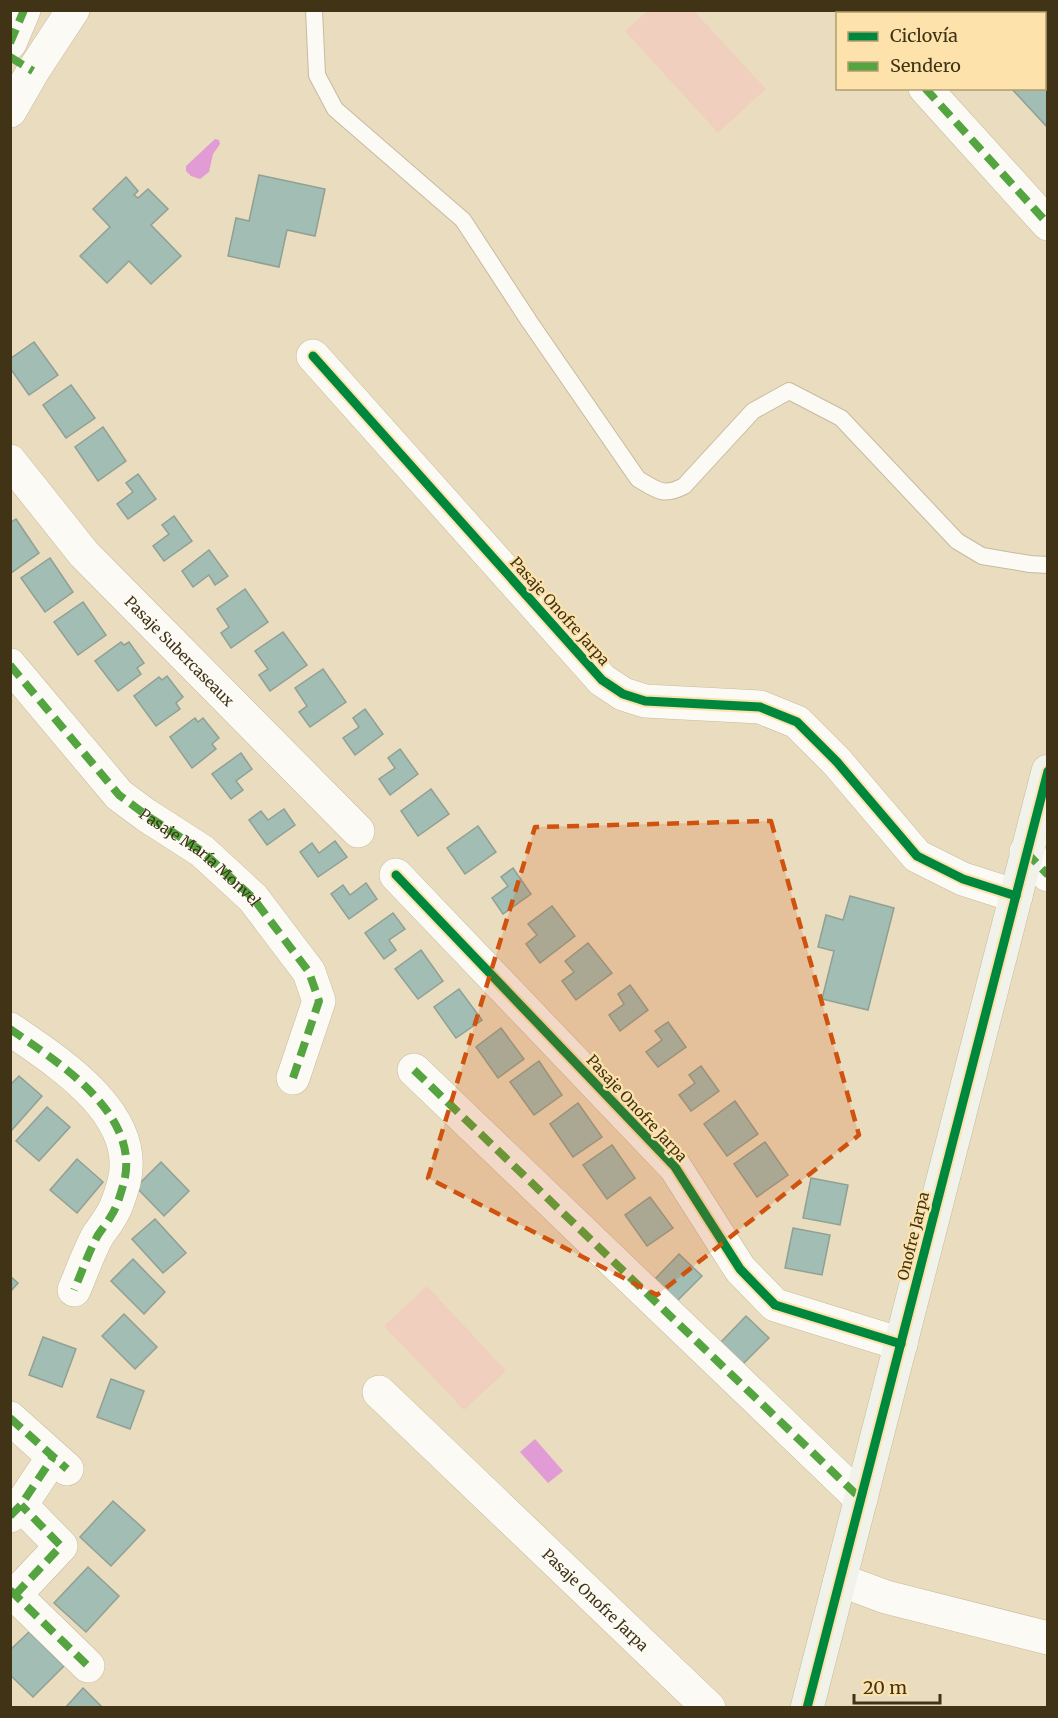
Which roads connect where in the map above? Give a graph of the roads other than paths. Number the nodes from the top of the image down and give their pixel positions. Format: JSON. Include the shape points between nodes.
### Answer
{"nodes":[{"id":1,"x":24,"y":10,"type":"edge"},
{"id":2,"x":73,"y":10,"type":"edge"},
{"id":3,"x":314,"y":10,"type":"edge"},
{"id":4,"x":10,"y":44,"type":"edge"},
{"id":5,"x":22,"y":64,"type":"edge"},
{"id":6,"x":927,"y":90,"type":"edge"},
{"id":7,"x":10,"y":111,"type":"edge"},
{"id":8,"x":1047,"y":224,"type":"edge"},
{"id":9,"x":313,"y":356,"type":"dead end"},
{"id":10,"x":10,"y":461,"type":"edge"},
{"id":11,"x":1047,"y":565,"type":"edge"},
{"id":12,"x":10,"y":664,"type":"edge"},
{"id":13,"x":1047,"y":771,"type":"edge"},
{"id":14,"x":1043,"y":814,"type":"edge"},
{"id":15,"x":358,"y":831,"type":"dead end"},
{"id":16,"x":1037,"y":864,"type":"edge"},
{"id":17,"x":396,"y":875,"type":"dead end"},
{"id":18,"x":1016,"y":896,"type":"junction"},
{"id":19,"x":10,"y":1029,"type":"edge"},
{"id":20,"x":414,"y":1070,"type":"dead end"},
{"id":21,"x":293,"y":1078,"type":"dead end"},
{"id":22,"x":74,"y":1290,"type":"dead end"},
{"id":23,"x":901,"y":1344,"type":"junction"},
{"id":24,"x":379,"y":1392,"type":"dead end"},
{"id":25,"x":10,"y":1418,"type":"edge"},
{"id":26,"x":861,"y":1499,"type":"junction"},
{"id":27,"x":16,"y":1510,"type":"edge"},
{"id":28,"x":840,"y":1580,"type":"junction"},
{"id":29,"x":13,"y":1593,"type":"edge"},
{"id":30,"x":1047,"y":1638,"type":"edge"},
{"id":31,"x":88,"y":1666,"type":"dead end"},
{"id":32,"x":709,"y":1707,"type":"edge"},
{"id":33,"x":807,"y":1707,"type":"edge"}],
"edges":[{"from":1,"to":4,"type":"street"},
{"from":2,"to":5,"type":"street"},
{"from":3,"to":11,"type":"lane","via":[[317,75],[335,109],[463,220],[638,479],[656,490],[671,493],[684,486],[753,411],[789,391],[841,418],[957,541],[982,556]]},
{"from":5,"to":7,"type":"street"},
{"from":6,"to":8,"type":"street"},
{"from":9,"to":18,"type":"street","name":"Pasaje Onofre Jarpa","via":[[602,680],[624,694],[645,700],[759,707],[797,722],[837,762],[917,856],[963,879]]},
{"from":10,"to":15,"type":"street","name":"Pasaje Subercaseaux","via":[[84,554]]},
{"from":12,"to":21,"type":"street","name":"Pasaje María Monvel","via":[[119,795],[202,851],[253,898],[309,972],[319,1001]]},
{"from":13,"to":14,"type":"street","name":"Onofre Jarpa"},
{"from":14,"to":16,"type":"street","name":"Onofre Jarpa"},
{"from":16,"to":18,"type":"street","name":"Onofre Jarpa"},
{"from":17,"to":23,"type":"street","name":"Pasaje Onofre Jarpa","via":[[675,1167],[740,1269],[775,1305]]},
{"from":18,"to":23,"type":"street","name":"Onofre Jarpa"},
{"from":19,"to":22,"type":"street","via":[[83,1083],[115,1122],[125,1148],[124,1180],[112,1214],[98,1235]]},
{"from":20,"to":26,"type":"street"},
{"from":23,"to":26,"type":"street","name":"Onofre Jarpa"},
{"from":24,"to":32,"type":"street","name":"Pasaje Onofre Jarpa"},
{"from":25,"to":27,"type":"street","via":[[60,1463]]},
{"from":26,"to":28,"type":"street","name":"Onofre Jarpa"},
{"from":27,"to":29,"type":"street","via":[[61,1546]]},
{"from":28,"to":30,"type":"street","via":[[886,1597]]},
{"from":28,"to":33,"type":"street","name":"Onofre Jarpa"},
{"from":29,"to":31,"type":"street"}]}
